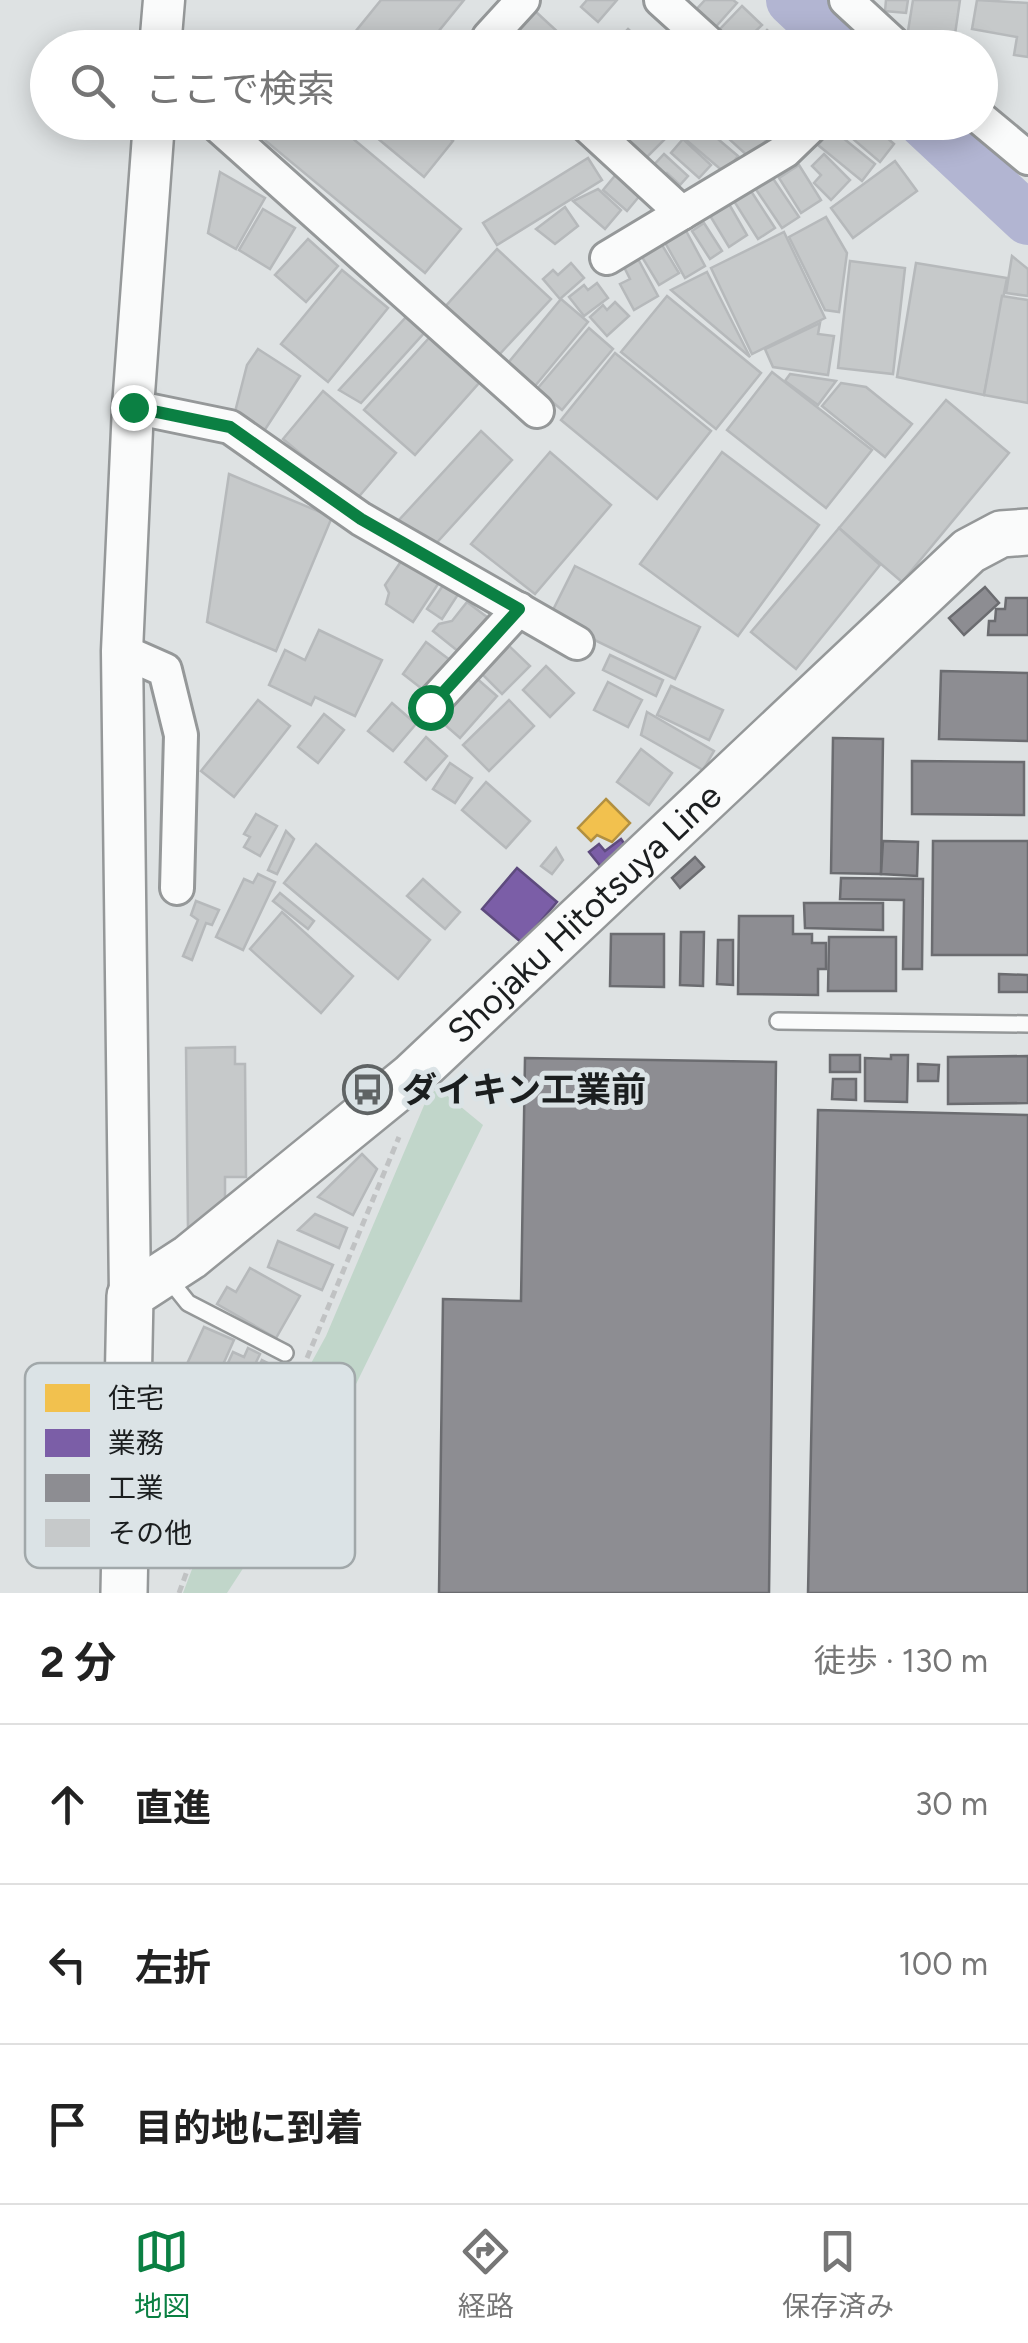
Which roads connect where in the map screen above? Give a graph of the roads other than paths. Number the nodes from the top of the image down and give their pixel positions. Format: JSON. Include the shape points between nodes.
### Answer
{"nodes":[{"id":1,"x":164,"y":0,"type":"edge"},
{"id":2,"x":523,"y":0,"type":"edge"},
{"id":3,"x":661,"y":0,"type":"edge"},
{"id":4,"x":846,"y":0,"type":"edge"},
{"id":5,"x":162,"y":30,"type":"edge"},
{"id":6,"x":496,"y":30,"type":"edge"},
{"id":7,"x":694,"y":30,"type":"edge"},
{"id":8,"x":877,"y":30,"type":"edge"},
{"id":9,"x":998,"y":133,"type":"edge"},
{"id":10,"x":153,"y":140,"type":"edge"},
{"id":11,"x":234,"y":140,"type":"edge"},
{"id":12,"x":602,"y":140,"type":"edge"},
{"id":13,"x":794,"y":140,"type":"edge"},
{"id":14,"x":1028,"y":158,"type":"edge"},
{"id":15,"x":682,"y":213,"type":"junction"},
{"id":16,"x":607,"y":258,"type":"dead end"},
{"id":17,"x":133,"y":407,"type":"junction"},
{"id":18,"x":537,"y":410,"type":"dead end"},
{"id":19,"x":1028,"y":532,"type":"edge"},
{"id":20,"x":519,"y":609,"type":"junction"},
{"id":21,"x":577,"y":643,"type":"dead end"},
{"id":22,"x":122,"y":651,"type":"junction"},
{"id":23,"x":430,"y":707,"type":"dead end"},
{"id":24,"x":177,"y":888,"type":"dead end"},
{"id":25,"x":778,"y":1021,"type":"dead end"},
{"id":26,"x":1028,"y":1024,"type":"edge"},
{"id":27,"x":147,"y":1285,"type":"junction"},
{"id":28,"x":285,"y":1353,"type":"dead end"},
{"id":29,"x":141,"y":1363,"type":"edge"},
{"id":30,"x":126,"y":1568,"type":"edge"},
{"id":31,"x":124,"y":1593,"type":"edge"}],
"edges":[{"from":1,"to":5,"type":"street"},
{"from":2,"to":6,"type":"street"},
{"from":3,"to":7,"type":"street"},
{"from":4,"to":8,"type":"street"},
{"from":9,"to":14,"type":"street"},
{"from":10,"to":17,"type":"street"},
{"from":11,"to":18,"type":"street"},
{"from":12,"to":15,"type":"street"},
{"from":13,"to":15,"type":"street"},
{"from":15,"to":16,"type":"street"},
{"from":17,"to":20,"type":"street","via":[[230,427],[361,519]]},
{"from":17,"to":22,"type":"street"},
{"from":19,"to":27,"type":"main road","name":"Shojaku Hitotsuya Line","via":[[1002,534],[969,552],[411,1077]]},
{"from":20,"to":21,"type":"street"},
{"from":20,"to":23,"type":"street"},
{"from":22,"to":24,"type":"street","via":[[165,670],[181,735]]},
{"from":22,"to":27,"type":"street"},
{"from":25,"to":26,"type":"lane"},
{"from":27,"to":28,"type":"lane"},
{"from":27,"to":29,"type":"main road"},
{"from":30,"to":31,"type":"main road"}]}
